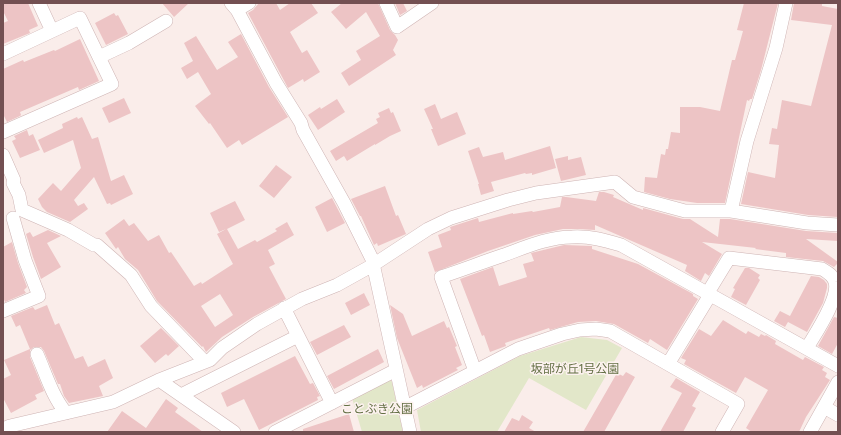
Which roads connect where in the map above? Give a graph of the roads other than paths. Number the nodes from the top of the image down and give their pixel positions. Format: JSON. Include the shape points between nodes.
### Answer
{"nodes":[{"id":1,"x":39,"y":3,"type":"edge"},
{"id":2,"x":249,"y":3,"type":"edge"},
{"id":3,"x":386,"y":3,"type":"edge"},
{"id":4,"x":432,"y":3,"type":"edge"},
{"id":5,"x":786,"y":3,"type":"edge"},
{"id":6,"x":234,"y":6,"type":"edge"},
{"id":7,"x":166,"y":21,"type":"dead end"},
{"id":8,"x":52,"y":32,"type":"junction"},
{"id":9,"x":3,"y":54,"type":"edge"},
{"id":10,"x":99,"y":57,"type":"junction"},
{"id":11,"x":3,"y":132,"type":"edge"},
{"id":12,"x":3,"y":155,"type":"edge"},
{"id":13,"x":731,"y":211,"type":"junction"},
{"id":14,"x":12,"y":217,"type":"edge"},
{"id":15,"x":838,"y":225,"type":"edge"},
{"id":16,"x":373,"y":265,"type":"junction"},
{"id":17,"x":708,"y":295,"type":"junction"},
{"id":18,"x":284,"y":308,"type":"junction"},
{"id":19,"x":3,"y":311,"type":"edge"},
{"id":20,"x":298,"y":336,"type":"junction"},
{"id":21,"x":807,"y":348,"type":"junction"},
{"id":22,"x":38,"y":354,"type":"dead end"},
{"id":23,"x":205,"y":362,"type":"junction"},
{"id":24,"x":668,"y":364,"type":"junction"},
{"id":25,"x":838,"y":366,"type":"edge"},
{"id":26,"x":396,"y":370,"type":"junction"},
{"id":27,"x":475,"y":371,"type":"junction"},
{"id":28,"x":159,"y":380,"type":"junction"},
{"id":29,"x":838,"y":382,"type":"edge"},
{"id":30,"x":181,"y":395,"type":"junction"},
{"id":31,"x":332,"y":403,"type":"junction"},
{"id":32,"x":824,"y":407,"type":"junction"},
{"id":33,"x":404,"y":408,"type":"junction"},
{"id":34,"x":66,"y":413,"type":"junction"},
{"id":35,"x":838,"y":415,"type":"edge"},
{"id":36,"x":3,"y":429,"type":"edge"},
{"id":37,"x":234,"y":432,"type":"edge"},
{"id":38,"x":275,"y":432,"type":"edge"},
{"id":39,"x":410,"y":432,"type":"edge"},
{"id":40,"x":722,"y":432,"type":"edge"},
{"id":41,"x":810,"y":432,"type":"edge"}],
"edges":[{"from":1,"to":8,"type":"street"},
{"from":2,"to":6,"type":"street"},
{"from":3,"to":4,"type":"street","via":[[397,26]]},
{"from":5,"to":13,"type":"street","via":[[776,48],[747,141]]},
{"from":6,"to":16,"type":"street","via":[[344,203]]},
{"from":7,"to":10,"type":"street"},
{"from":8,"to":9,"type":"street"},
{"from":8,"to":10,"type":"street","via":[[80,18]]},
{"from":10,"to":11,"type":"street","via":[[112,84]]},
{"from":12,"to":14,"type":"street","via":[[19,195]]},
{"from":13,"to":15,"type":"street","via":[[807,223]]},
{"from":13,"to":16,"type":"street","via":[[685,211],[633,197],[615,182],[544,192],[451,218],[428,229]]},
{"from":14,"to":19,"type":"street","via":[[39,296]]},
{"from":14,"to":23,"type":"street","via":[[68,230],[96,245],[132,275],[151,306]]},
{"from":16,"to":18,"type":"street","via":[[337,285]]},
{"from":16,"to":26,"type":"street"},
{"from":17,"to":21,"type":"street"},
{"from":17,"to":21,"type":"street","via":[[729,258],[822,269],[836,282],[835,296]]},
{"from":17,"to":24,"type":"street"},
{"from":17,"to":27,"type":"street","via":[[645,258],[604,240],[592,237],[566,237],[531,245],[440,277]]},
{"from":18,"to":20,"type":"street"},
{"from":18,"to":23,"type":"street","via":[[230,342]]},
{"from":20,"to":30,"type":"street"},
{"from":20,"to":31,"type":"street"},
{"from":21,"to":25,"type":"street"},
{"from":22,"to":34,"type":"street","via":[[51,389]]},
{"from":23,"to":28,"type":"street"},
{"from":24,"to":27,"type":"street","via":[[610,331],[588,329],[562,334],[518,349]]},
{"from":24,"to":40,"type":"street","via":[[738,404]]},
{"from":26,"to":31,"type":"street"},
{"from":26,"to":33,"type":"street"},
{"from":27,"to":33,"type":"street"},
{"from":28,"to":30,"type":"street"},
{"from":28,"to":34,"type":"street","via":[[113,402]]},
{"from":29,"to":32,"type":"street"},
{"from":30,"to":37,"type":"street"},
{"from":31,"to":38,"type":"street"},
{"from":32,"to":35,"type":"street"},
{"from":32,"to":41,"type":"street"},
{"from":33,"to":39,"type":"street"},
{"from":34,"to":36,"type":"street"}]}
